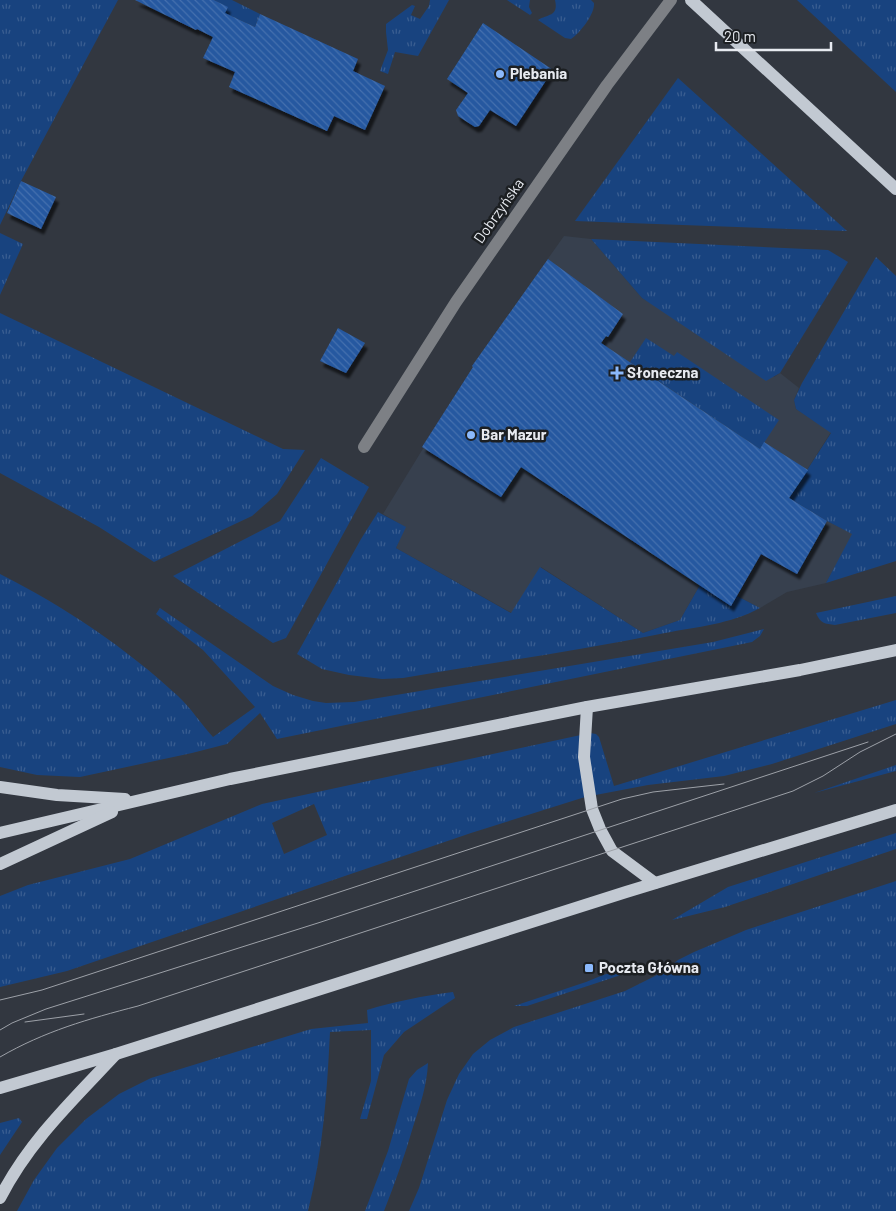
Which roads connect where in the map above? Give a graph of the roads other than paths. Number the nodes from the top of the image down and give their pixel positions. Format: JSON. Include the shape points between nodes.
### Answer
{"nodes":[{"id":1,"x":671,"y":0,"type":"edge"},
{"id":2,"x":691,"y":0,"type":"edge"},
{"id":3,"x":896,"y":189,"type":"edge"},
{"id":4,"x":364,"y":447,"type":"dead end"},
{"id":5,"x":896,"y":650,"type":"edge"},
{"id":6,"x":587,"y":707,"type":"junction"},
{"id":7,"x":0,"y":787,"type":"edge"},
{"id":8,"x":140,"y":800,"type":"junction"},
{"id":9,"x":896,"y":810,"type":"edge"},
{"id":10,"x":0,"y":833,"type":"edge"},
{"id":11,"x":0,"y":864,"type":"edge"},
{"id":12,"x":655,"y":883,"type":"junction"},
{"id":13,"x":116,"y":1054,"type":"junction"},
{"id":14,"x":0,"y":1088,"type":"edge"},
{"id":15,"x":0,"y":1198,"type":"edge"}],
"edges":[{"from":1,"to":4,"type":"street","name":"Dobrzyńska","via":[[607,85],[462,294]]},
{"from":2,"to":3,"type":"main road"},
{"from":5,"to":6,"type":"main road"},
{"from":6,"to":8,"type":"main road","via":[[230,778]]},
{"from":6,"to":12,"type":"main road","via":[[584,757],[592,809],[612,851]]},
{"from":7,"to":8,"type":"main road","via":[[57,795]]},
{"from":8,"to":10,"type":"main road"},
{"from":8,"to":11,"type":"main road"},
{"from":9,"to":12,"type":"main road"},
{"from":12,"to":13,"type":"main road"},
{"from":13,"to":14,"type":"main road"},
{"from":13,"to":15,"type":"main road","via":[[38,1138]]}]}
